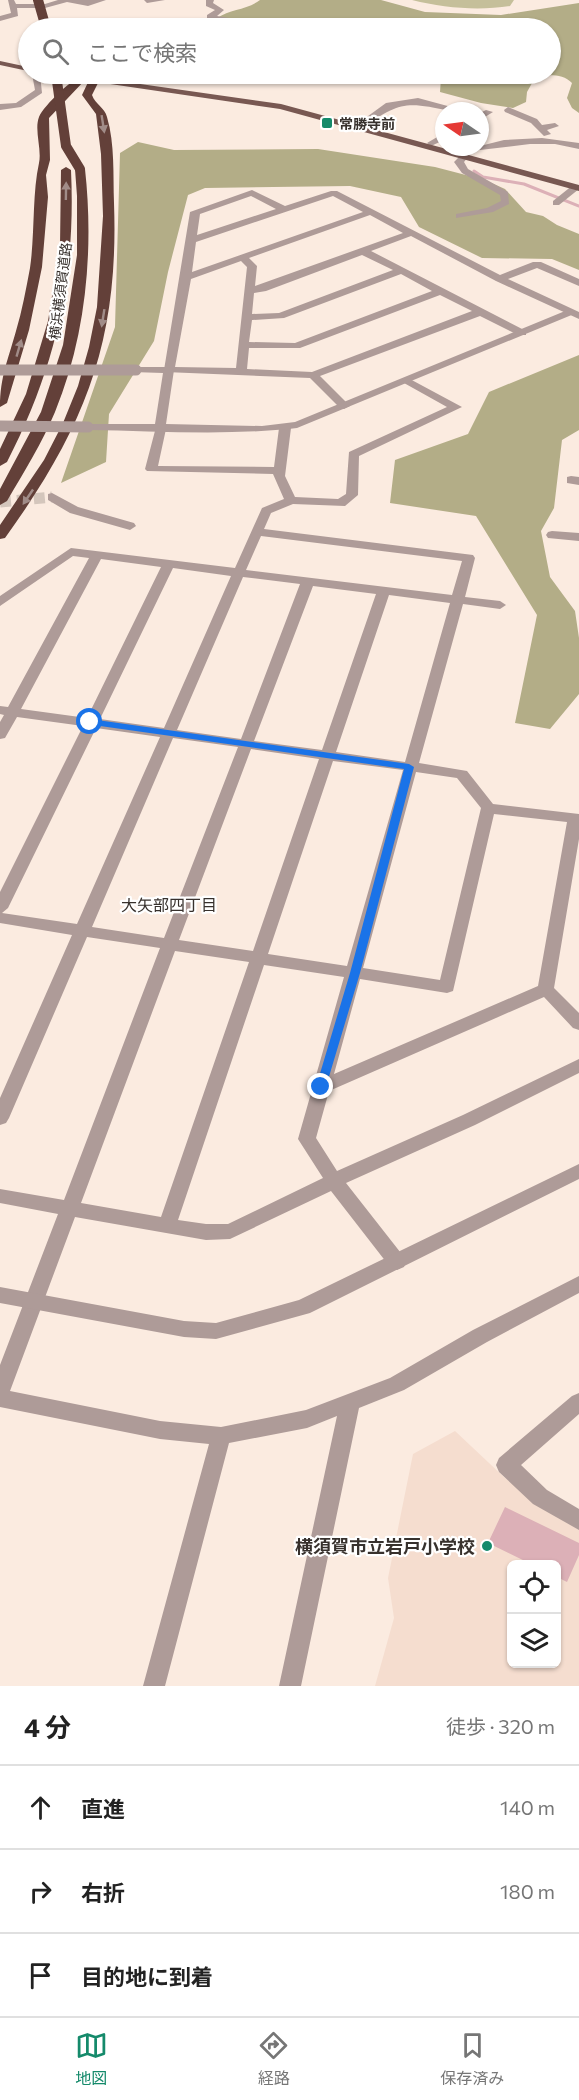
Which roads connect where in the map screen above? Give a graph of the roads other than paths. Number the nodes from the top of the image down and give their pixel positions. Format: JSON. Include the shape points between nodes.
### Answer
{"nodes":[{"id":1,"x":33,"y":0,"type":"edge"},
{"id":2,"x":38,"y":0,"type":"edge"},
{"id":3,"x":67,"y":0,"type":"edge"},
{"id":4,"x":102,"y":0,"type":"edge"},
{"id":5,"x":161,"y":0,"type":"edge"},
{"id":6,"x":210,"y":0,"type":"edge"},
{"id":7,"x":147,"y":1,"type":"edge"},
{"id":8,"x":12,"y":3,"type":"edge"},
{"id":9,"x":38,"y":18,"type":"edge"},
{"id":10,"x":43,"y":18,"type":"edge"},
{"id":11,"x":216,"y":18,"type":"edge"},
{"id":12,"x":0,"y":19,"type":"edge"},
{"id":13,"x":0,"y":57,"type":"edge"},
{"id":14,"x":18,"y":60,"type":"edge"},
{"id":15,"x":0,"y":63,"type":"edge"},
{"id":16,"x":18,"y":67,"type":"edge"},
{"id":17,"x":38,"y":84,"type":"edge"},
{"id":18,"x":52,"y":84,"type":"edge"},
{"id":19,"x":57,"y":84,"type":"edge"},
{"id":20,"x":80,"y":84,"type":"edge"},
{"id":21,"x":89,"y":84,"type":"edge"},
{"id":22,"x":140,"y":84,"type":"edge"},
{"id":23,"x":435,"y":105,"type":"edge"},
{"id":24,"x":0,"y":107,"type":"edge"},
{"id":25,"x":508,"y":110,"type":"dead end"},
{"id":26,"x":359,"y":125,"type":"junction"},
{"id":27,"x":555,"y":126,"type":"dead end"},
{"id":28,"x":540,"y":128,"type":"junction"},
{"id":29,"x":495,"y":135,"type":"dead end"},
{"id":30,"x":435,"y":140,"type":"edge"},
{"id":31,"x":551,"y":141,"type":"junction"},
{"id":32,"x":431,"y":142,"type":"junction"},
{"id":33,"x":507,"y":142,"type":"junction"},
{"id":34,"x":435,"y":143,"type":"edge"},
{"id":35,"x":489,"y":145,"type":"edge"},
{"id":36,"x":435,"y":146,"type":"edge"},
{"id":37,"x":579,"y":146,"type":"edge"},
{"id":38,"x":460,"y":156,"type":"edge"},
{"id":39,"x":472,"y":156,"type":"edge"},
{"id":40,"x":578,"y":186,"type":"edge"},
{"id":41,"x":556,"y":203,"type":"dead end"},
{"id":42,"x":286,"y":210,"type":"junction"},
{"id":43,"x":371,"y":212,"type":"junction"},
{"id":44,"x":459,"y":216,"type":"dead end"},
{"id":45,"x":411,"y":233,"type":"junction"},
{"id":46,"x":191,"y":240,"type":"junction"},
{"id":47,"x":363,"y":251,"type":"junction"},
{"id":48,"x":243,"y":258,"type":"junction"},
{"id":49,"x":401,"y":271,"type":"junction"},
{"id":50,"x":186,"y":277,"type":"junction"},
{"id":51,"x":500,"y":279,"type":"junction"},
{"id":52,"x":579,"y":283,"type":"edge"},
{"id":53,"x":249,"y":290,"type":"junction"},
{"id":54,"x":440,"y":291,"type":"junction"},
{"id":55,"x":480,"y":312,"type":"junction"},
{"id":56,"x":574,"y":314,"type":"edge"},
{"id":57,"x":247,"y":317,"type":"junction"},
{"id":58,"x":522,"y":333,"type":"junction"},
{"id":59,"x":244,"y":345,"type":"junction"},
{"id":60,"x":0,"y":370,"type":"edge"},
{"id":61,"x":169,"y":370,"type":"junction"},
{"id":62,"x":241,"y":372,"type":"junction"},
{"id":63,"x":313,"y":375,"type":"junction"},
{"id":64,"x":408,"y":381,"type":"junction"},
{"id":65,"x":0,"y":403,"type":"edge"},
{"id":66,"x":344,"y":406,"type":"junction"},
{"id":67,"x":0,"y":426,"type":"edge"},
{"id":68,"x":285,"y":428,"type":"junction"},
{"id":69,"x":160,"y":429,"type":"junction"},
{"id":70,"x":0,"y":462,"type":"edge"},
{"id":71,"x":280,"y":471,"type":"junction"},
{"id":72,"x":52,"y":497,"type":"tunnel mouth"},
{"id":73,"x":291,"y":500,"type":"junction"},
{"id":74,"x":0,"y":501,"type":"edge"},
{"id":75,"x":130,"y":526,"type":"dead end"},
{"id":76,"x":256,"y":532,"type":"junction"},
{"id":77,"x":0,"y":535,"type":"edge"},
{"id":78,"x":552,"y":535,"type":"dead end"},
{"id":79,"x":579,"y":537,"type":"edge"},
{"id":80,"x":97,"y":555,"type":"junction"},
{"id":81,"x":169,"y":564,"type":"junction"},
{"id":82,"x":239,"y":572,"type":"junction"},
{"id":83,"x":308,"y":581,"type":"junction"},
{"id":84,"x":384,"y":590,"type":"junction"},
{"id":85,"x":458,"y":599,"type":"junction"},
{"id":86,"x":0,"y":602,"type":"edge"},
{"id":87,"x":500,"y":605,"type":"dead end"},
{"id":88,"x":6,"y":711,"type":"edge"},
{"id":89,"x":90,"y":722,"type":"junction"},
{"id":90,"x":168,"y":733,"type":"junction"},
{"id":91,"x":0,"y":735,"type":"edge"},
{"id":92,"x":246,"y":744,"type":"junction"},
{"id":93,"x":329,"y":756,"type":"junction"},
{"id":94,"x":409,"y":767,"type":"junction"},
{"id":95,"x":488,"y":808,"type":"junction"},
{"id":96,"x":577,"y":819,"type":"edge"},
{"id":97,"x":0,"y":908,"type":"edge"},
{"id":98,"x":0,"y":918,"type":"edge"},
{"id":99,"x":82,"y":931,"type":"junction"},
{"id":100,"x":170,"y":944,"type":"junction"},
{"id":101,"x":260,"y":958,"type":"junction"},
{"id":102,"x":355,"y":973,"type":"junction"},
{"id":103,"x":546,"y":989,"type":"junction"},
{"id":104,"x":579,"y":1024,"type":"edge"},
{"id":105,"x":579,"y":1065,"type":"edge"},
{"id":106,"x":321,"y":1087,"type":"junction"},
{"id":107,"x":0,"y":1118,"type":"edge"},
{"id":108,"x":579,"y":1171,"type":"edge"},
{"id":109,"x":334,"y":1180,"type":"junction"},
{"id":110,"x":0,"y":1196,"type":"edge"},
{"id":111,"x":69,"y":1209,"type":"junction"},
{"id":112,"x":167,"y":1226,"type":"junction"},
{"id":113,"x":397,"y":1262,"type":"junction"},
{"id":114,"x":579,"y":1284,"type":"edge"},
{"id":115,"x":0,"y":1296,"type":"edge"},
{"id":116,"x":35,"y":1302,"type":"junction"},
{"id":117,"x":0,"y":1391,"type":"edge"},
{"id":118,"x":0,"y":1398,"type":"edge"},
{"id":119,"x":350,"y":1402,"type":"junction"},
{"id":120,"x":579,"y":1402,"type":"edge"},
{"id":121,"x":221,"y":1436,"type":"junction"},
{"id":122,"x":579,"y":1520,"type":"edge"},
{"id":123,"x":154,"y":1686,"type":"edge"},
{"id":124,"x":290,"y":1686,"type":"edge"}],
"edges":[{"from":1,"to":9,"type":"highway"},
{"from":2,"to":10,"type":"highway","bridge":true},
{"from":3,"to":4,"type":"street","via":[[88,4]]},
{"from":3,"to":8,"type":"street","via":[[45,6]]},
{"from":5,"to":7,"type":"street"},
{"from":6,"to":11,"type":"street","via":[[209,4],[220,10],[210,17]]},
{"from":8,"to":12,"type":"street","via":[[15,14]]},
{"from":13,"to":14,"type":"main road"},
{"from":15,"to":16,"type":"main road"},
{"from":17,"to":24,"type":"street","via":[[39,92],[18,105]]},
{"from":70,"to":18,"type":"highway","name":"横浜横須賀道路","one_way":true,"via":[[39,378],[56,315],[64,246],[66,170]]},
{"from":19,"to":74,"type":"highway","name":"横浜横須賀道路","bridge":true,"via":[[66,146],[80,169],[83,210],[72,333],[61,376],[37,438]]},
{"from":65,"to":20,"type":"highway","one_way":true,"via":[[23,330],[36,267],[45,160],[44,118]]},
{"from":21,"to":77,"type":"highway","one_way":true,"via":[[87,95],[102,116],[107,150],[109,219],[98,345],[81,400],[64,437],[43,476]]},
{"from":22,"to":26,"type":"main road","via":[[270,105]]},
{"from":23,"to":26,"type":"street","via":[[418,101],[389,105]]},
{"from":25,"to":28,"type":"street","via":[[534,121]]},
{"from":26,"to":32,"type":"main road"},
{"from":26,"to":36,"type":"main road"},
{"from":27,"to":28,"type":"street"},
{"from":28,"to":31,"type":"street","via":[[551,136]]},
{"from":29,"to":33,"type":"street"},
{"from":30,"to":32,"type":"street"},
{"from":31,"to":33,"type":"street"},
{"from":31,"to":37,"type":"street"},
{"from":32,"to":34,"type":"main road"},
{"from":33,"to":35,"type":"street"},
{"from":38,"to":44,"type":"street","via":[[459,162],[465,171],[505,194],[510,205]]},
{"from":39,"to":40,"type":"main road"},
{"from":40,"to":41,"type":"street"},
{"from":42,"to":43,"type":"street","via":[[334,193]]},
{"from":42,"to":46,"type":"street"},
{"from":42,"to":46,"type":"street","via":[[252,193],[195,212]]},
{"from":43,"to":45,"type":"street"},
{"from":43,"to":48,"type":"street"},
{"from":45,"to":47,"type":"street"},
{"from":45,"to":51,"type":"street"},
{"from":46,"to":50,"type":"street"},
{"from":47,"to":49,"type":"street"},
{"from":47,"to":53,"type":"street","via":[[262,289]]},
{"from":48,"to":50,"type":"street"},
{"from":48,"to":53,"type":"street","via":[[252,266]]},
{"from":49,"to":54,"type":"street"},
{"from":49,"to":57,"type":"street","via":[[280,316]]},
{"from":50,"to":61,"type":"street"},
{"from":51,"to":52,"type":"street","via":[[537,264]]},
{"from":51,"to":56,"type":"street"},
{"from":53,"to":57,"type":"street"},
{"from":54,"to":55,"type":"street"},
{"from":54,"to":59,"type":"street","via":[[296,346]]},
{"from":55,"to":58,"type":"street"},
{"from":55,"to":63,"type":"street"},
{"from":56,"to":58,"type":"street"},
{"from":57,"to":59,"type":"street"},
{"from":58,"to":64,"type":"street"},
{"from":59,"to":62,"type":"street"},
{"from":60,"to":61,"type":"street","bridge":true},
{"from":61,"to":62,"type":"street"},
{"from":61,"to":69,"type":"street"},
{"from":62,"to":63,"type":"street"},
{"from":63,"to":66,"type":"street"},
{"from":64,"to":66,"type":"street"},
{"from":64,"to":73,"type":"street","via":[[456,407],[353,454],[352,495],[341,503]]},
{"from":66,"to":68,"type":"street"},
{"from":67,"to":69,"type":"street","bridge":true},
{"from":68,"to":69,"type":"street"},
{"from":68,"to":71,"type":"street"},
{"from":69,"to":71,"type":"street","via":[[151,469]]},
{"from":71,"to":73,"type":"street"},
{"from":72,"to":75,"type":"street","via":[[74,510]]},
{"from":73,"to":76,"type":"street","via":[[266,511]]},
{"from":76,"to":82,"type":"street"},
{"from":76,"to":85,"type":"street","via":[[469,558]]},
{"from":78,"to":79,"type":"street"},
{"from":80,"to":81,"type":"street"},
{"from":80,"to":86,"type":"street","via":[[71,552]]},
{"from":80,"to":88,"type":"street"},
{"from":81,"to":82,"type":"street"},
{"from":81,"to":89,"type":"street"},
{"from":82,"to":83,"type":"street"},
{"from":82,"to":90,"type":"street"},
{"from":83,"to":84,"type":"street"},
{"from":83,"to":92,"type":"street"},
{"from":84,"to":85,"type":"street"},
{"from":84,"to":93,"type":"street"},
{"from":85,"to":87,"type":"street"},
{"from":85,"to":94,"type":"street"},
{"from":88,"to":89,"type":"street"},
{"from":88,"to":91,"type":"street"},
{"from":89,"to":90,"type":"street"},
{"from":89,"to":97,"type":"street"},
{"from":90,"to":92,"type":"street"},
{"from":90,"to":99,"type":"street"},
{"from":92,"to":93,"type":"street"},
{"from":92,"to":100,"type":"street"},
{"from":93,"to":94,"type":"street"},
{"from":93,"to":101,"type":"street"},
{"from":94,"to":95,"type":"street","via":[[462,774]]},
{"from":94,"to":102,"type":"street"},
{"from":95,"to":96,"type":"street"},
{"from":95,"to":102,"type":"street","via":[[447,987]]},
{"from":96,"to":103,"type":"street"},
{"from":98,"to":99,"type":"street"},
{"from":99,"to":100,"type":"street"},
{"from":99,"to":107,"type":"street"},
{"from":100,"to":101,"type":"street"},
{"from":100,"to":111,"type":"street"},
{"from":101,"to":102,"type":"street"},
{"from":101,"to":112,"type":"street"},
{"from":102,"to":106,"type":"street"},
{"from":103,"to":104,"type":"street"},
{"from":103,"to":106,"type":"street"},
{"from":105,"to":109,"type":"street","via":[[469,1120]]},
{"from":106,"to":109,"type":"street","via":[[307,1139]]},
{"from":108,"to":113,"type":"street"},
{"from":109,"to":112,"type":"street","via":[[230,1231]]},
{"from":109,"to":113,"type":"street"},
{"from":110,"to":111,"type":"street"},
{"from":111,"to":112,"type":"street"},
{"from":111,"to":116,"type":"street"},
{"from":113,"to":116,"type":"street","via":[[303,1307],[216,1330],[184,1329]]},
{"from":114,"to":119,"type":"street","via":[[397,1384]]},
{"from":115,"to":116,"type":"street"},
{"from":116,"to":117,"type":"street"},
{"from":118,"to":121,"type":"street","via":[[160,1430]]},
{"from":119,"to":121,"type":"street","via":[[307,1419]]},
{"from":119,"to":124,"type":"street"},
{"from":120,"to":122,"type":"street","via":[[506,1465],[540,1497]]},
{"from":121,"to":123,"type":"street"}]}
